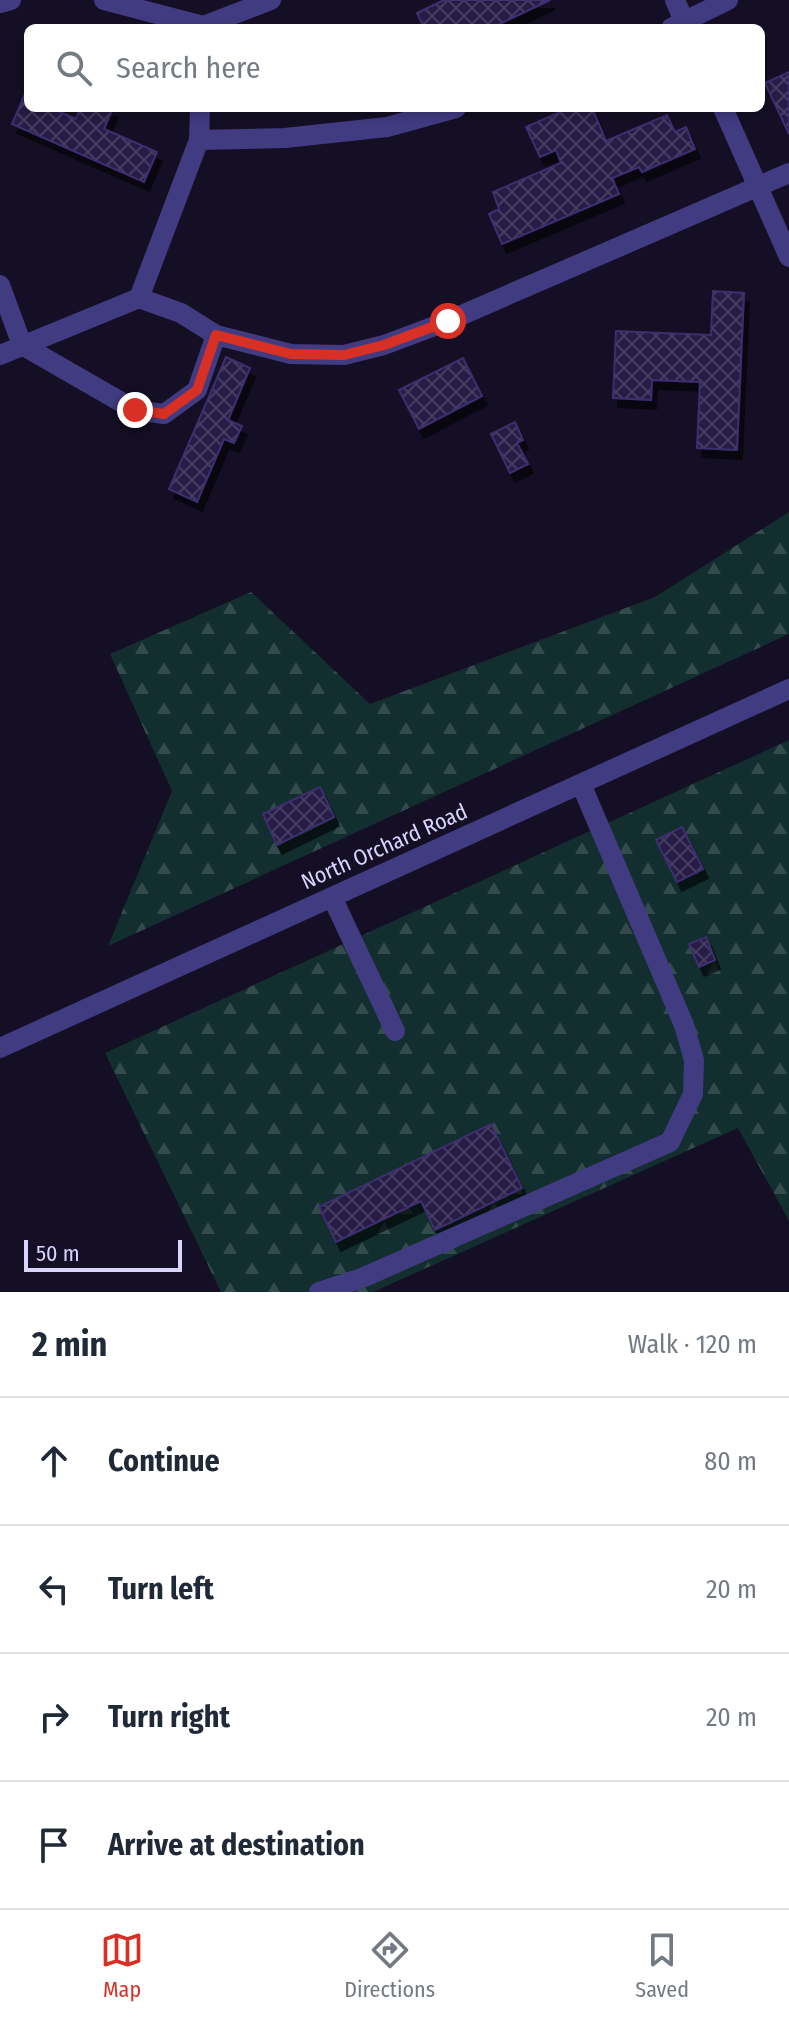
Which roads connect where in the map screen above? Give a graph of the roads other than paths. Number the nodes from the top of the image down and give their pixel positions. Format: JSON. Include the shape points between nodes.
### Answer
{"nodes":[{"id":1,"x":11,"y":0,"type":"edge"},
{"id":2,"x":104,"y":0,"type":"edge"},
{"id":3,"x":271,"y":0,"type":"edge"},
{"id":4,"x":675,"y":0,"type":"edge"},
{"id":5,"x":728,"y":0,"type":"edge"},
{"id":6,"x":0,"y":3,"type":"edge"},
{"id":7,"x":192,"y":24,"type":"edge"},
{"id":8,"x":211,"y":24,"type":"edge"},
{"id":9,"x":681,"y":24,"type":"edge"},
{"id":10,"x":685,"y":24,"type":"edge"},
{"id":11,"x":200,"y":112,"type":"edge"},
{"id":12,"x":441,"y":112,"type":"edge"},
{"id":13,"x":725,"y":112,"type":"edge"},
{"id":14,"x":199,"y":140,"type":"junction"},
{"id":15,"x":789,"y":173,"type":"edge"},
{"id":16,"x":758,"y":187,"type":"junction"},
{"id":17,"x":789,"y":257,"type":"edge"},
{"id":18,"x":0,"y":285,"type":"edge"},
{"id":19,"x":139,"y":298,"type":"junction"},
{"id":20,"x":216,"y":335,"type":"junction"},
{"id":21,"x":22,"y":345,"type":"junction"},
{"id":22,"x":0,"y":355,"type":"edge"},
{"id":23,"x":789,"y":689,"type":"edge"},
{"id":24,"x":581,"y":784,"type":"junction"},
{"id":25,"x":332,"y":897,"type":"junction"},
{"id":26,"x":395,"y":1031,"type":"dead end"},
{"id":27,"x":0,"y":1048,"type":"edge"},
{"id":28,"x":319,"y":1292,"type":"edge"}],
"edges":[{"from":1,"to":6,"type":"street"},
{"from":2,"to":7,"type":"street"},
{"from":3,"to":8,"type":"street"},
{"from":4,"to":9,"type":"street"},
{"from":5,"to":10,"type":"street"},
{"from":11,"to":14,"type":"street"},
{"from":12,"to":14,"type":"street","via":[[387,127]]},
{"from":13,"to":16,"type":"street"},
{"from":14,"to":19,"type":"street"},
{"from":15,"to":16,"type":"street"},
{"from":16,"to":17,"type":"street"},
{"from":16,"to":20,"type":"street","via":[[384,345],[344,355],[291,354]]},
{"from":18,"to":21,"type":"street"},
{"from":19,"to":20,"type":"street","via":[[181,313]]},
{"from":19,"to":21,"type":"street"},
{"from":20,"to":21,"type":"street","via":[[197,390],[164,414],[135,410]]},
{"from":21,"to":22,"type":"street"},
{"from":23,"to":24,"type":"street","name":"North Orchard Road"},
{"from":24,"to":25,"type":"street","name":"North Orchard Road"},
{"from":24,"to":28,"type":"street","via":[[684,1025],[694,1060],[693,1094],[670,1142],[362,1278]]},
{"from":25,"to":26,"type":"street"},
{"from":25,"to":27,"type":"street","name":"North Orchard Road"}]}
